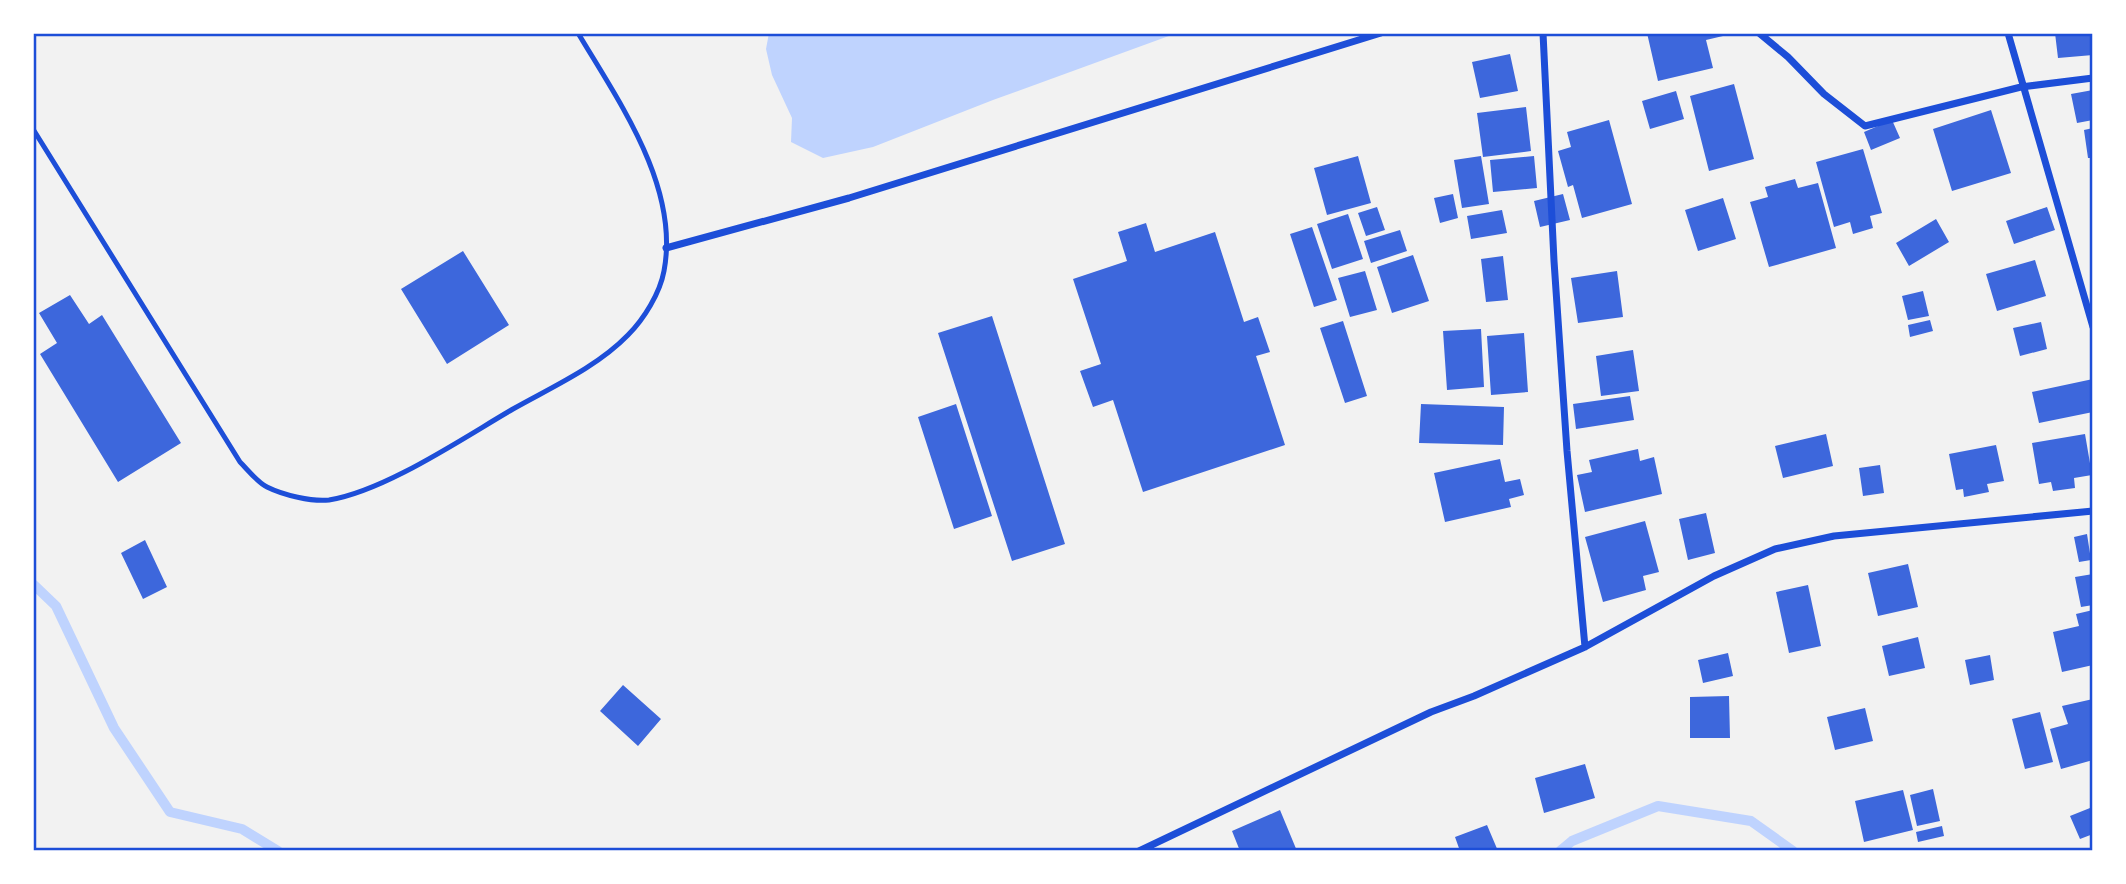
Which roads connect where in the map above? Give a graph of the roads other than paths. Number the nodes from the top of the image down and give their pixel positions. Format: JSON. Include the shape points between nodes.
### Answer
{"nodes":[{"id":1,"x":578,"y":33,"type":"edge"},
{"id":2,"x":1381,"y":33,"type":"edge"},
{"id":3,"x":1544,"y":33,"type":"edge"},
{"id":4,"x":1759,"y":33,"type":"edge"},
{"id":5,"x":2008,"y":33,"type":"edge"},
{"id":6,"x":2093,"y":78,"type":"edge"},
{"id":7,"x":2024,"y":88,"type":"junction"},
{"id":8,"x":33,"y":129,"type":"edge"},
{"id":9,"x":666,"y":248,"type":"junction"},
{"id":10,"x":2093,"y":327,"type":"edge"},
{"id":11,"x":2093,"y":511,"type":"edge"},
{"id":12,"x":1584,"y":647,"type":"junction"},
{"id":13,"x":1139,"y":851,"type":"edge"}],
"edges":[{"from":1,"to":9,"type":"lane","via":[[659,184]]},
{"from":2,"to":9,"type":"street","via":[[849,198]]},
{"from":3,"to":12,"type":"street","via":[[1555,275]]},
{"from":4,"to":7,"type":"street","via":[[1865,126]]},
{"from":5,"to":7,"type":"street"},
{"from":6,"to":7,"type":"street"},
{"from":7,"to":10,"type":"street"},
{"from":8,"to":9,"type":"lane","via":[[240,462],[266,486],[297,496],[326,500],[359,492],[599,360],[629,334],[652,302],[664,273]]},
{"from":11,"to":12,"type":"street","via":[[1834,536],[1775,549],[1714,576]]},
{"from":12,"to":13,"type":"street","via":[[1432,712]]}]}
